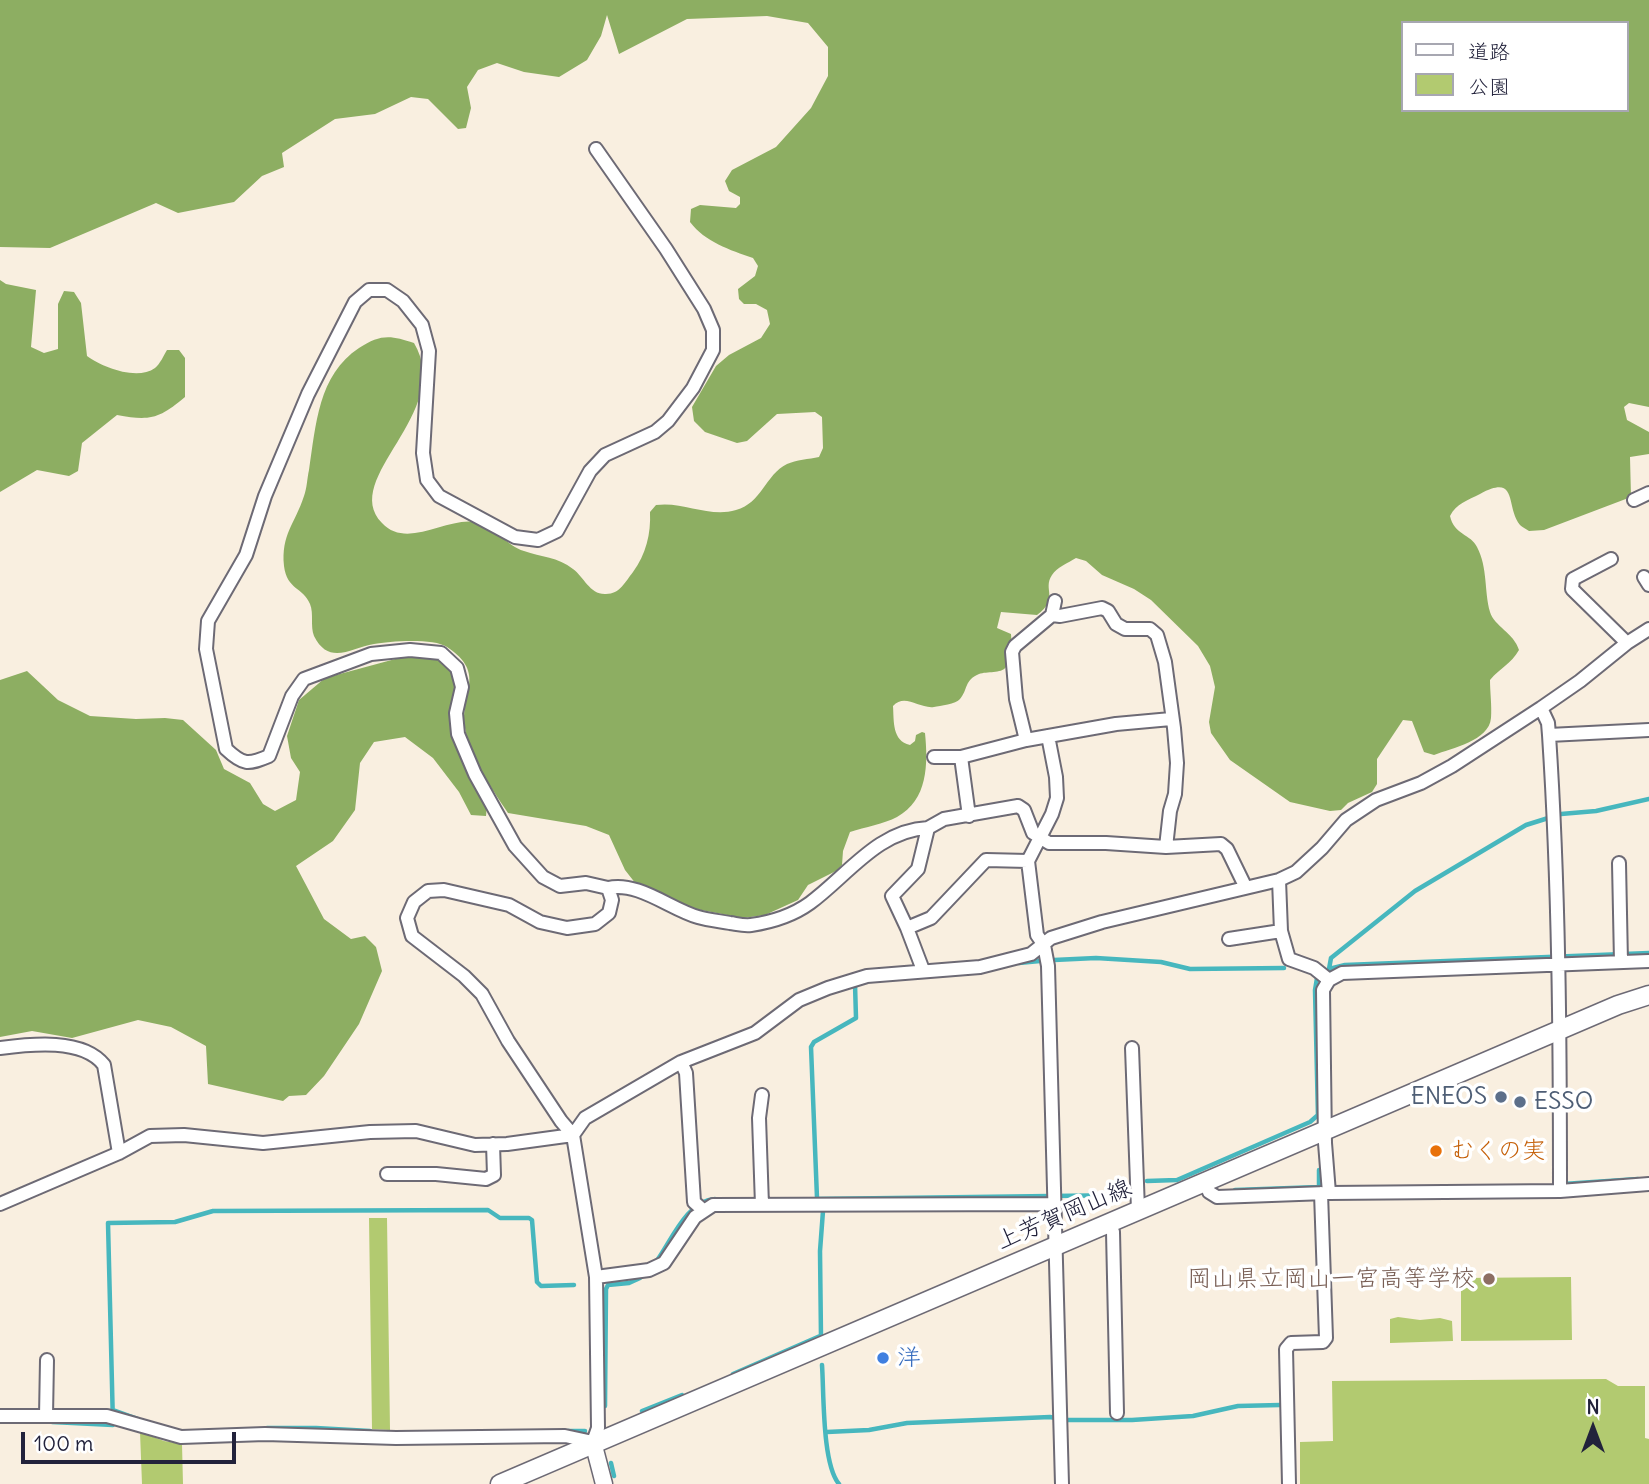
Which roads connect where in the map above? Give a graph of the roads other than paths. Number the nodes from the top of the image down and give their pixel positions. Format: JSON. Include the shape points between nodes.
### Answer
{"nodes":[{"id":1,"x":596,"y":149,"type":"dead end"},
{"id":2,"x":1649,"y":493,"type":"edge"},
{"id":3,"x":1634,"y":500,"type":"dead end"},
{"id":4,"x":1611,"y":559,"type":"dead end"},
{"id":5,"x":1055,"y":601,"type":"dead end"},
{"id":6,"x":1052,"y":615,"type":"junction"},
{"id":7,"x":1649,"y":629,"type":"edge"},
{"id":8,"x":1627,"y":643,"type":"junction"},
{"id":9,"x":1541,"y":708,"type":"junction"},
{"id":10,"x":1171,"y":719,"type":"junction"},
{"id":11,"x":1649,"y":730,"type":"edge"},
{"id":12,"x":1549,"y":735,"type":"junction"},
{"id":13,"x":1048,"y":736,"type":"junction"},
{"id":14,"x":1027,"y":740,"type":"junction"},
{"id":15,"x":934,"y":757,"type":"dead end"},
{"id":16,"x":961,"y":757,"type":"junction"},
{"id":17,"x":969,"y":816,"type":"junction"},
{"id":18,"x":928,"y":828,"type":"junction"},
{"id":19,"x":1040,"y":839,"type":"junction"},
{"id":20,"x":1166,"y":847,"type":"junction"},
{"id":21,"x":1028,"y":861,"type":"junction"},
{"id":22,"x":1619,"y":863,"type":"dead end"},
{"id":23,"x":1279,"y":880,"type":"junction"},
{"id":24,"x":1245,"y":886,"type":"junction"},
{"id":25,"x":608,"y":888,"type":"junction"},
{"id":26,"x":907,"y":928,"type":"junction"},
{"id":27,"x":1282,"y":931,"type":"junction"},
{"id":28,"x":1229,"y":939,"type":"dead end"},
{"id":29,"x":1044,"y":945,"type":"junction"},
{"id":30,"x":1621,"y":956,"type":"junction"},
{"id":31,"x":1558,"y":959,"type":"junction"},
{"id":32,"x":1649,"y":961,"type":"edge"},
{"id":33,"x":923,"y":970,"type":"junction"},
{"id":34,"x":1329,"y":980,"type":"junction"},
{"id":35,"x":1649,"y":995,"type":"edge"},
{"id":36,"x":1559,"y":1031,"type":"junction"},
{"id":37,"x":0,"y":1048,"type":"edge"},
{"id":38,"x":1132,"y":1048,"type":"dead end"},
{"id":39,"x":681,"y":1062,"type":"junction"},
{"id":40,"x":762,"y":1095,"type":"dead end"},
{"id":41,"x":1325,"y":1131,"type":"junction"},
{"id":42,"x":573,"y":1135,"type":"junction"},
{"id":43,"x":493,"y":1144,"type":"junction"},
{"id":44,"x":119,"y":1153,"type":"junction"},
{"id":45,"x":387,"y":1174,"type":"dead end"},
{"id":46,"x":1206,"y":1182,"type":"junction"},
{"id":47,"x":1649,"y":1184,"type":"edge"},
{"id":48,"x":1560,"y":1186,"type":"junction"},
{"id":49,"x":1326,"y":1190,"type":"junction"},
{"id":50,"x":1054,"y":1199,"type":"junction"},
{"id":51,"x":762,"y":1200,"type":"junction"},
{"id":52,"x":0,"y":1204,"type":"edge"},
{"id":53,"x":699,"y":1206,"type":"junction"},
{"id":54,"x":1138,"y":1210,"type":"junction"},
{"id":55,"x":1108,"y":1223,"type":"junction"},
{"id":56,"x":1055,"y":1245,"type":"junction"},
{"id":57,"x":596,"y":1277,"type":"junction"},
{"id":58,"x":47,"y":1360,"type":"dead end"},
{"id":59,"x":1117,"y":1413,"type":"dead end"},
{"id":60,"x":0,"y":1416,"type":"edge"},
{"id":61,"x":47,"y":1416,"type":"junction"},
{"id":62,"x":593,"y":1443,"type":"junction"},
{"id":63,"x":499,"y":1484,"type":"edge"},
{"id":64,"x":604,"y":1484,"type":"edge"},
{"id":65,"x":1062,"y":1484,"type":"edge"},
{"id":66,"x":1289,"y":1484,"type":"edge"}],
"edges":[{"from":1,"to":25,"type":"street","via":[[666,249],[713,330],[713,350],[668,421],[606,455],[590,471],[557,531],[538,540],[515,537],[439,496],[427,480],[423,453],[429,351],[422,325],[403,301],[387,290],[369,290],[355,302],[308,394],[246,555],[208,621],[206,649],[226,749],[238,761],[252,763],[269,756],[292,696],[304,679],[371,654],[440,653],[457,668],[462,687],[456,713],[458,734],[515,846],[542,877],[561,886],[586,883]]},
{"from":2,"to":3,"type":"street"},
{"from":4,"to":8,"type":"street","via":[[1573,579],[1572,589]]},
{"from":5,"to":6,"type":"street"},
{"from":6,"to":10,"type":"street","via":[[1102,608],[1125,629],[1150,629],[1157,635]]},
{"from":6,"to":14,"type":"street","via":[[1013,652],[1016,699]]},
{"from":7,"to":8,"type":"street"},
{"from":8,"to":9,"type":"street"},
{"from":9,"to":12,"type":"street"},
{"from":9,"to":23,"type":"street","via":[[1420,783],[1376,800],[1346,820],[1297,872]]},
{"from":10,"to":13,"type":"street"},
{"from":10,"to":20,"type":"street","via":[[1177,763]]},
{"from":11,"to":12,"type":"street"},
{"from":12,"to":31,"type":"street"},
{"from":13,"to":14,"type":"street"},
{"from":13,"to":19,"type":"street","via":[[1057,798]]},
{"from":14,"to":16,"type":"street"},
{"from":15,"to":16,"type":"street"},
{"from":16,"to":17,"type":"street"},
{"from":17,"to":18,"type":"street","via":[[944,819]]},
{"from":17,"to":19,"type":"street","via":[[1018,806]]},
{"from":18,"to":25,"type":"street","via":[[895,834],[810,904],[782,919],[747,926],[697,917],[635,890]]},
{"from":18,"to":26,"type":"street","via":[[918,869],[892,896]]},
{"from":19,"to":20,"type":"street"},
{"from":19,"to":21,"type":"street"},
{"from":20,"to":24,"type":"street","via":[[1221,844]]},
{"from":21,"to":26,"type":"street","via":[[986,860],[931,918]]},
{"from":21,"to":29,"type":"street","via":[[1037,935]]},
{"from":22,"to":30,"type":"street"},
{"from":23,"to":24,"type":"street"},
{"from":23,"to":27,"type":"street"},
{"from":24,"to":29,"type":"street","via":[[1102,922],[1051,938]]},
{"from":25,"to":42,"type":"street","via":[[612,900],[609,913],[595,924],[567,928],[540,922],[509,905],[443,890],[428,891],[414,902],[407,918],[412,936],[482,994],[508,1041]]},
{"from":26,"to":33,"type":"street"},
{"from":27,"to":28,"type":"street"},
{"from":27,"to":34,"type":"street","via":[[1289,960],[1314,968]]},
{"from":29,"to":33,"type":"street","via":[[1031,954],[980,967]]},
{"from":29,"to":50,"type":"street"},
{"from":30,"to":31,"type":"street"},
{"from":30,"to":32,"type":"street"},
{"from":31,"to":34,"type":"street","via":[[1342,973]]},
{"from":31,"to":36,"type":"street"},
{"from":33,"to":39,"type":"street","via":[[867,976],[828,988],[799,1000],[755,1033]]},
{"from":34,"to":41,"type":"street","via":[[1322,990]]},
{"from":35,"to":36,"type":"main road","name":"上芳賀岡山線"},
{"from":36,"to":41,"type":"main road","name":"上芳賀岡山線"},
{"from":36,"to":48,"type":"street"},
{"from":37,"to":44,"type":"street","via":[[35,1043],[82,1049],[97,1056],[104,1066]]},
{"from":38,"to":54,"type":"street"},
{"from":39,"to":42,"type":"street","via":[[585,1118]]},
{"from":39,"to":53,"type":"street","via":[[686,1073]]},
{"from":40,"to":51,"type":"street"},
{"from":41,"to":46,"type":"main road","name":"上芳賀岡山線"},
{"from":41,"to":49,"type":"street"},
{"from":42,"to":43,"type":"street"},
{"from":42,"to":57,"type":"street"},
{"from":43,"to":44,"type":"street","via":[[416,1131],[263,1143],[184,1135],[150,1136]]},
{"from":43,"to":45,"type":"street","via":[[494,1175],[486,1179]]},
{"from":44,"to":52,"type":"street"},
{"from":46,"to":49,"type":"street","via":[[1217,1197]]},
{"from":46,"to":54,"type":"main road","name":"上芳賀岡山線"},
{"from":47,"to":48,"type":"street"},
{"from":48,"to":49,"type":"street"},
{"from":49,"to":66,"type":"street","via":[[1326,1338],[1291,1343],[1286,1349]]},
{"from":50,"to":51,"type":"street"},
{"from":50,"to":56,"type":"street"},
{"from":51,"to":53,"type":"street"},
{"from":53,"to":57,"type":"street","via":[[664,1264]]},
{"from":54,"to":55,"type":"main road","name":"上芳賀岡山線"},
{"from":55,"to":56,"type":"main road","name":"上芳賀岡山線"},
{"from":55,"to":59,"type":"street","via":[[1114,1232]]},
{"from":56,"to":62,"type":"main road","name":"上芳賀岡山線"},
{"from":56,"to":65,"type":"street"},
{"from":57,"to":62,"type":"street","via":[[598,1428]]},
{"from":58,"to":61,"type":"street"},
{"from":60,"to":61,"type":"street"},
{"from":61,"to":62,"type":"street","via":[[112,1418],[181,1437],[565,1436]]},
{"from":62,"to":63,"type":"main road","name":"上芳賀岡山線"},
{"from":62,"to":64,"type":"street"}]}
